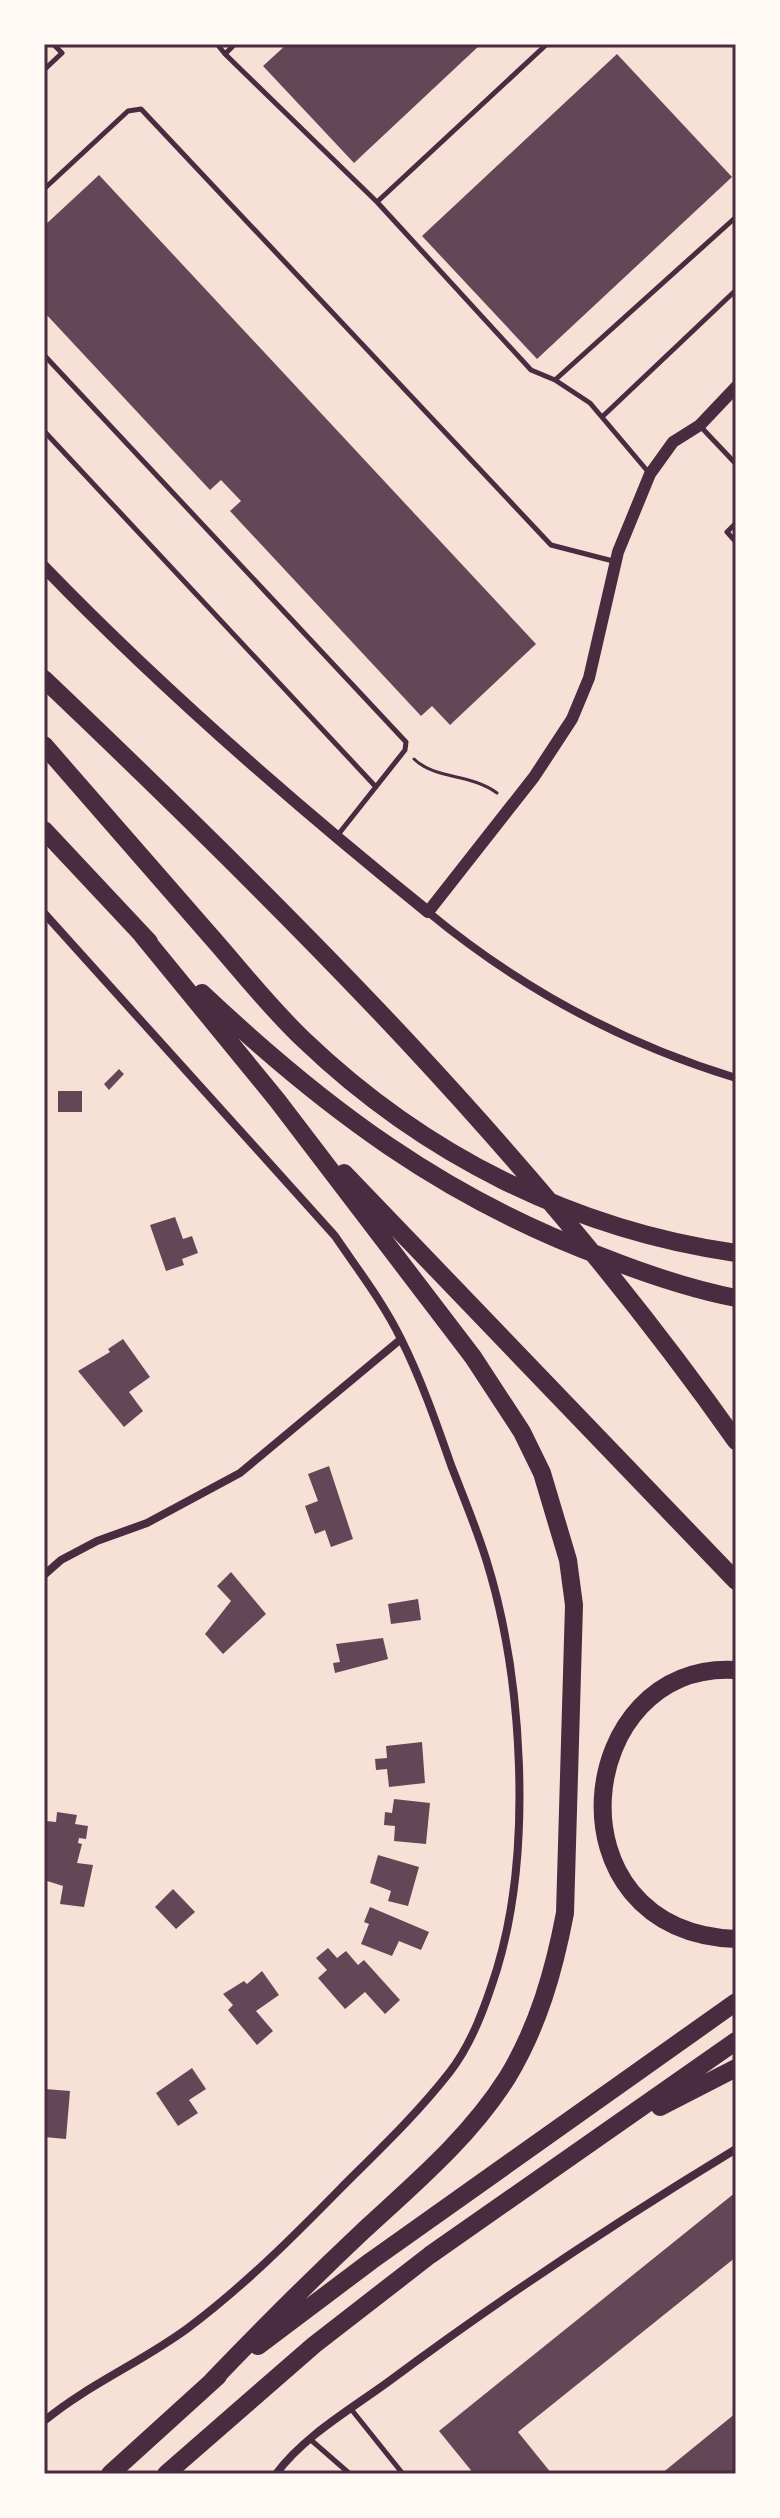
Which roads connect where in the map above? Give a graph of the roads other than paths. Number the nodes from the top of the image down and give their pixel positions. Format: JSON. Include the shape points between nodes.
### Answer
{"nodes":[{"id":1,"x":53,"y":44,"type":"edge"},
{"id":2,"x":217,"y":44,"type":"edge"},
{"id":3,"x":235,"y":44,"type":"edge"},
{"id":4,"x":547,"y":44,"type":"edge"},
{"id":5,"x":225,"y":54,"type":"junction"},
{"id":6,"x":44,"y":70,"type":"edge"},
{"id":7,"x":44,"y":189,"type":"edge"},
{"id":8,"x":377,"y":202,"type":"junction"},
{"id":9,"x":736,"y":217,"type":"edge"},
{"id":10,"x":736,"y":290,"type":"edge"},
{"id":11,"x":44,"y":355,"type":"edge"},
{"id":12,"x":555,"y":380,"type":"junction"},
{"id":13,"x":736,"y":387,"type":"edge"},
{"id":14,"x":602,"y":417,"type":"junction"},
{"id":15,"x":700,"y":425,"type":"junction"},
{"id":16,"x":44,"y":431,"type":"edge"},
{"id":17,"x":736,"y":464,"type":"edge"},
{"id":18,"x":650,"y":474,"type":"junction"},
{"id":19,"x":736,"y":523,"type":"edge"},
{"id":20,"x":736,"y":542,"type":"edge"},
{"id":21,"x":616,"y":562,"type":"junction"},
{"id":22,"x":44,"y":567,"type":"edge"},
{"id":23,"x":44,"y":679,"type":"edge"},
{"id":24,"x":44,"y":745,"type":"edge"},
{"id":25,"x":376,"y":787,"type":"junction"},
{"id":26,"x":44,"y":830,"type":"edge"},
{"id":27,"x":337,"y":837,"type":"junction"},
{"id":28,"x":428,"y":912,"type":"junction"},
{"id":29,"x":44,"y":913,"type":"edge"},
{"id":30,"x":142,"y":935,"type":"junction"},
{"id":31,"x":736,"y":1078,"type":"edge"},
{"id":32,"x":277,"y":1100,"type":"junction"},
{"id":33,"x":736,"y":1253,"type":"edge"},
{"id":34,"x":736,"y":1298,"type":"edge"},
{"id":35,"x":401,"y":1339,"type":"junction"},
{"id":36,"x":736,"y":1441,"type":"edge"},
{"id":37,"x":44,"y":1575,"type":"edge"},
{"id":38,"x":736,"y":1581,"type":"edge"},
{"id":39,"x":736,"y":1670,"type":"edge"},
{"id":40,"x":736,"y":1939,"type":"edge"},
{"id":41,"x":736,"y":2002,"type":"edge"},
{"id":42,"x":736,"y":2041,"type":"edge"},
{"id":43,"x":736,"y":2068,"type":"edge"},
{"id":44,"x":631,"y":2116,"type":"junction"},
{"id":45,"x":736,"y":2149,"type":"edge"},
{"id":46,"x":212,"y":2381,"type":"junction"},
{"id":47,"x":351,"y":2409,"type":"junction"},
{"id":48,"x":44,"y":2421,"type":"edge"},
{"id":49,"x":311,"y":2440,"type":"junction"},
{"id":50,"x":110,"y":2474,"type":"edge"},
{"id":51,"x":166,"y":2474,"type":"edge"},
{"id":52,"x":276,"y":2474,"type":"edge"},
{"id":53,"x":350,"y":2474,"type":"edge"},
{"id":54,"x":403,"y":2474,"type":"edge"}],
"edges":[{"from":1,"to":6,"type":"lane","via":[[62,53]]},
{"from":2,"to":5,"type":"lane"},
{"from":3,"to":5,"type":"lane"},
{"from":4,"to":8,"type":"lane"},
{"from":5,"to":8,"type":"lane"},
{"from":7,"to":21,"type":"lane","via":[[128,111],[141,109],[551,545]]},
{"from":8,"to":12,"type":"lane","via":[[531,370]]},
{"from":9,"to":12,"type":"lane"},
{"from":10,"to":14,"type":"lane"},
{"from":11,"to":25,"type":"lane","via":[[406,742]]},
{"from":12,"to":14,"type":"lane"},
{"from":13,"to":15,"type":"street"},
{"from":14,"to":18,"type":"lane"},
{"from":15,"to":17,"type":"lane"},
{"from":15,"to":18,"type":"street","via":[[673,442]]},
{"from":16,"to":25,"type":"lane"},
{"from":18,"to":21,"type":"street"},
{"from":19,"to":20,"type":"lane","via":[[727,532]]},
{"from":21,"to":28,"type":"street","via":[[589,678],[572,719],[534,777]]},
{"from":22,"to":27,"type":"street","via":[[173,694]]},
{"from":23,"to":36,"type":"highway","via":[[358,989],[579,1234]]},
{"from":24,"to":33,"type":"highway","via":[[279,1015],[386,1110],[522,1192],[656,1237]]},
{"from":25,"to":27,"type":"lane"},
{"from":26,"to":30,"type":"highway"},
{"from":27,"to":28,"type":"street"},
{"from":28,"to":31,"type":"street","via":[[519,981],[577,1015],[638,1044]]},
{"from":29,"to":35,"type":"street","via":[[335,1236]]},
{"from":30,"to":32,"type":"highway"},
{"from":30,"to":34,"type":"highway","via":[[306,1086],[415,1167],[534,1231],[660,1279]]},
{"from":32,"to":38,"type":"highway"},
{"from":32,"to":46,"type":"highway","via":[[490,1381],[522,1432],[547,1487],[568,1560],[574,1605],[565,1913],[539,2012],[507,2077],[482,2113]]},
{"from":35,"to":37,"type":"street","via":[[240,1473],[147,1523],[97,1541]]},
{"from":35,"to":48,"type":"street","via":[[486,1559],[505,1633],[514,1714],[517,1857],[515,1896],[491,1987],[451,2070],[291,2238],[185,2330]]},
{"from":39,"to":40,"type":"highway","via":[[681,1680],[642,1706],[612,1755],[601,1814],[610,1858],[641,1902],[683,1928]]},
{"from":41,"to":46,"type":"highway","via":[[371,2261]]},
{"from":42,"to":44,"type":"highway"},
{"from":43,"to":44,"type":"highway"},
{"from":44,"to":51,"type":"highway","via":[[379,2293]]},
{"from":45,"to":47,"type":"street","via":[[497,2301]]},
{"from":46,"to":50,"type":"highway"},
{"from":47,"to":49,"type":"street"},
{"from":47,"to":54,"type":"lane"},
{"from":49,"to":52,"type":"street"},
{"from":49,"to":53,"type":"lane"}]}
